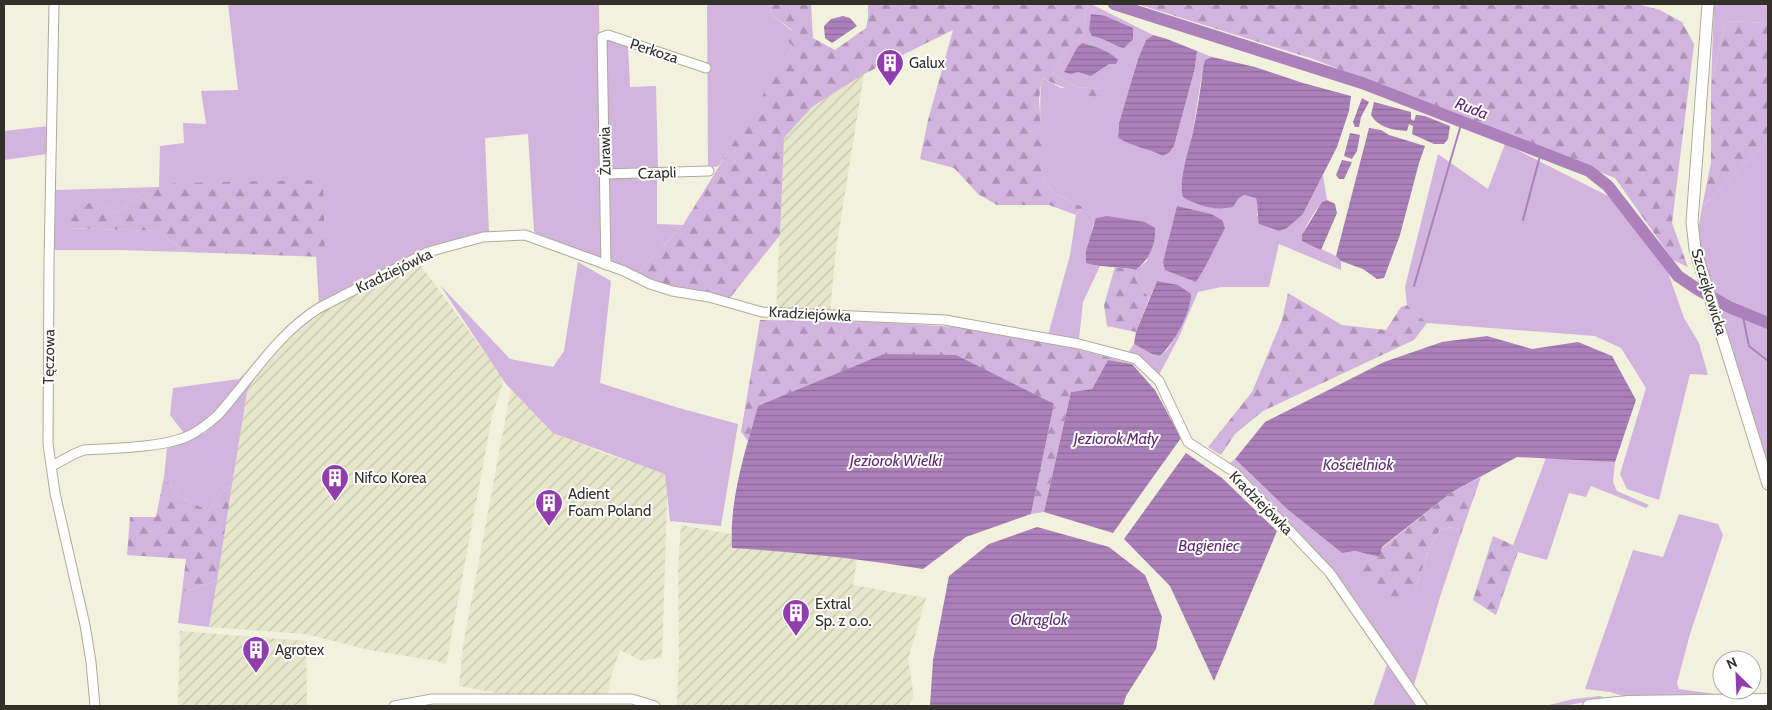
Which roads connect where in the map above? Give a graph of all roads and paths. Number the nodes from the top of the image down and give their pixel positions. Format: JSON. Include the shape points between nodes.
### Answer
{"nodes":[{"id":1,"x":54,"y":4,"type":"edge"},
{"id":2,"x":1708,"y":4,"type":"edge"},
{"id":3,"x":602,"y":37,"type":"joint"},
{"id":4,"x":706,"y":68,"type":"dead end"},
{"id":5,"x":709,"y":171,"type":"dead end"},
{"id":6,"x":605,"y":174,"type":"junction"},
{"id":7,"x":606,"y":265,"type":"junction"},
{"id":8,"x":52,"y":466,"type":"junction"},
{"id":9,"x":1768,"y":484,"type":"edge"},
{"id":10,"x":1768,"y":700,"type":"edge"},
{"id":11,"x":95,"y":706,"type":"edge"},
{"id":12,"x":394,"y":706,"type":"edge"},
{"id":13,"x":655,"y":706,"type":"edge"},
{"id":14,"x":1422,"y":706,"type":"edge"},
{"id":15,"x":1590,"y":706,"type":"edge"}],
"edges":[{"from":1,"to":8,"type":"street","name":"Tęczowa","via":[[48,392],[48,444]]},
{"from":2,"to":9,"type":"main road","name":"Szczejkowicka","via":[[1692,222],[1695,249]]},
{"from":3,"to":4,"type":"street","name":"Perkoza","via":[[608,35]]},
{"from":3,"to":6,"type":"street","name":"Żurawia"},
{"from":5,"to":6,"type":"street","name":"Czapli"},
{"from":6,"to":7,"type":"street","name":"Żurawia"},
{"from":7,"to":8,"type":"street","name":"Kradziejówka","via":[[525,236],[483,237],[428,252],[307,316],[270,352],[218,415],[198,431],[165,443],[84,450]]},
{"from":7,"to":14,"type":"street","name":"Kradziejówka","via":[[672,291],[762,312],[945,320],[1079,344],[1136,359],[1158,381],[1188,442],[1234,472],[1330,573]]},
{"from":8,"to":11,"type":"street","name":"Tęczowa","via":[[55,494],[85,625]]},
{"from":10,"to":15,"type":"main road","via":[[1634,702]]},
{"from":12,"to":13,"type":"street","via":[[451,698],[632,699]]}]}
